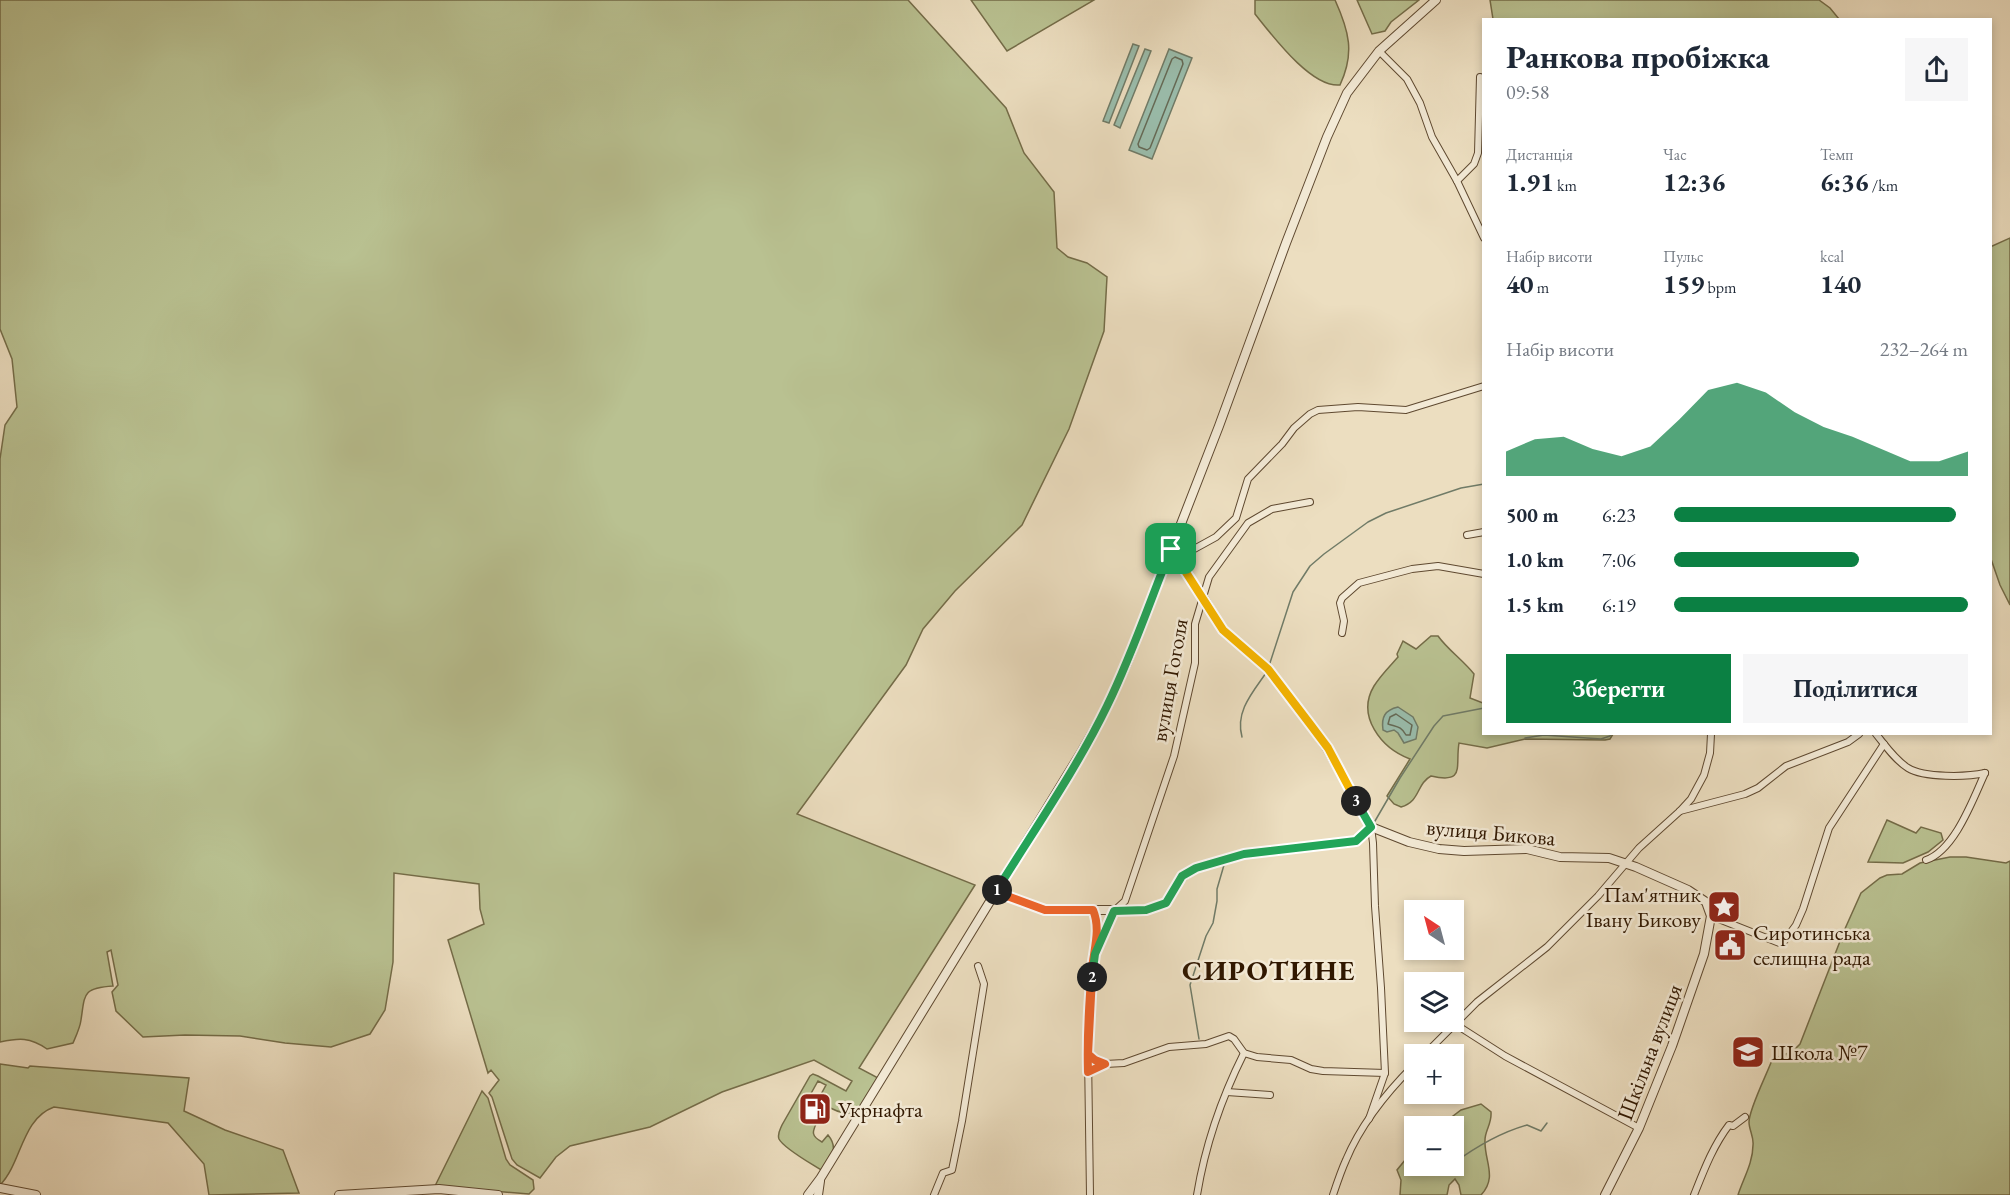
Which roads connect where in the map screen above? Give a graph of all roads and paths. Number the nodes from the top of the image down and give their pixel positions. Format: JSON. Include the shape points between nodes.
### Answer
{"nodes":[{"id":1,"x":1436,"y":0,"type":"edge"},
{"id":2,"x":1379,"y":51,"type":"junction"},
{"id":3,"x":1480,"y":77,"type":"dead end"},
{"id":4,"x":1457,"y":181,"type":"junction"},
{"id":5,"x":1482,"y":234,"type":"edge"},
{"id":6,"x":1482,"y":387,"type":"edge"},
{"id":7,"x":1310,"y":502,"type":"dead end"},
{"id":8,"x":1482,"y":532,"type":"edge"},
{"id":9,"x":1467,"y":535,"type":"dead end"},
{"id":10,"x":1171,"y":549,"type":"junction"},
{"id":11,"x":1176,"y":559,"type":"junction"},
{"id":12,"x":1482,"y":574,"type":"edge"},
{"id":13,"x":1203,"y":597,"type":"junction"},
{"id":14,"x":1342,"y":633,"type":"dead end"},
{"id":15,"x":1711,"y":735,"type":"edge"},
{"id":16,"x":1858,"y":735,"type":"edge"},
{"id":17,"x":1877,"y":735,"type":"edge"},
{"id":18,"x":1884,"y":744,"type":"junction"},
{"id":19,"x":1680,"y":811,"type":"junction"},
{"id":20,"x":1371,"y":827,"type":"junction"},
{"id":21,"x":1926,"y":860,"type":"dead end"},
{"id":22,"x":1626,"y":864,"type":"junction"},
{"id":23,"x":996,"y":892,"type":"junction"},
{"id":24,"x":1093,"y":910,"type":"junction"},
{"id":25,"x":1114,"y":911,"type":"junction"},
{"id":26,"x":1711,"y":916,"type":"junction"},
{"id":27,"x":1095,"y":954,"type":"junction"},
{"id":28,"x":978,"y":966,"type":"dead end"},
{"id":29,"x":1464,"y":1015,"type":"edge"},
{"id":30,"x":1464,"y":1030,"type":"edge"},
{"id":31,"x":1447,"y":1032,"type":"edge"},
{"id":32,"x":1435,"y":1044,"type":"edge"},
{"id":33,"x":1244,"y":1053,"type":"junction"},
{"id":34,"x":1088,"y":1054,"type":"junction"},
{"id":35,"x":1105,"y":1064,"type":"junction"},
{"id":36,"x":1088,"y":1072,"type":"junction"},
{"id":37,"x":1385,"y":1073,"type":"junction"},
{"id":38,"x":1404,"y":1075,"type":"edge"},
{"id":39,"x":1227,"y":1092,"type":"junction"},
{"id":40,"x":1270,"y":1095,"type":"dead end"},
{"id":41,"x":1745,"y":1117,"type":"dead end"},
{"id":42,"x":1369,"y":1119,"type":"junction"},
{"id":43,"x":1640,"y":1128,"type":"junction"},
{"id":44,"x":820,"y":1179,"type":"junction"},
{"id":45,"x":0,"y":1188,"type":"edge"},
{"id":46,"x":36,"y":1195,"type":"edge"},
{"id":47,"x":339,"y":1195,"type":"edge"},
{"id":48,"x":498,"y":1195,"type":"edge"},
{"id":49,"x":808,"y":1195,"type":"edge"},
{"id":50,"x":818,"y":1195,"type":"edge"},
{"id":51,"x":934,"y":1195,"type":"edge"},
{"id":52,"x":1089,"y":1195,"type":"edge"},
{"id":53,"x":1197,"y":1195,"type":"edge"},
{"id":54,"x":1333,"y":1195,"type":"edge"},
{"id":55,"x":1605,"y":1195,"type":"edge"},
{"id":56,"x":1694,"y":1195,"type":"edge"}],
"edges":[{"from":1,"to":2,"type":"street"},
{"from":2,"to":4,"type":"street","via":[[1407,80]]},
{"from":2,"to":10,"type":"street","via":[[1347,93],[1327,137]]},
{"from":3,"to":4,"type":"street","via":[[1478,153],[1474,164]]},
{"from":4,"to":5,"type":"street"},
{"from":6,"to":11,"type":"street","via":[[1406,410],[1318,410],[1304,418],[1248,479],[1236,518],[1216,537]]},
{"from":7,"to":13,"type":"street","name":"вулиця Гоголя","via":[[1272,509],[1248,523],[1209,577]]},
{"from":8,"to":9,"type":"street"},
{"from":10,"to":11,"type":"street"},
{"from":10,"to":23,"type":"street","via":[[1107,707]]},
{"from":11,"to":13,"type":"street"},
{"from":12,"to":14,"type":"street","via":[[1438,566],[1359,583],[1340,603]]},
{"from":13,"to":20,"type":"street","via":[[1223,630],[1268,669],[1328,748]]},
{"from":13,"to":25,"type":"street","name":"вулиця Гоголя","via":[[1195,624],[1195,663],[1174,756],[1125,902]]},
{"from":15,"to":19,"type":"street","via":[[1704,775]]},
{"from":16,"to":19,"type":"street","via":[[1786,766],[1745,794]]},
{"from":17,"to":18,"type":"street"},
{"from":18,"to":21,"type":"street","via":[[1906,767],[1920,773],[1985,773],[1948,843]]},
{"from":18,"to":26,"type":"street","name":"вулиця Бикова","via":[[1828,828],[1803,909],[1782,944]]},
{"from":19,"to":22,"type":"street"},
{"from":20,"to":22,"type":"street","name":"вулиця Бикова","via":[[1439,849],[1527,849],[1560,857],[1609,858]]},
{"from":20,"to":25,"type":"street","via":[[1356,841],[1235,857],[1196,868],[1182,876],[1166,903],[1146,910]]},
{"from":20,"to":37,"type":"street"},
{"from":22,"to":26,"type":"street","name":"вулиця Бикова","via":[[1688,890],[1706,902]]},
{"from":22,"to":29,"type":"street","via":[[1547,947]]},
{"from":23,"to":24,"type":"street","via":[[1045,910]]},
{"from":23,"to":44,"type":"street"},
{"from":24,"to":25,"type":"street"},
{"from":24,"to":27,"type":"street","via":[[1098,922]]},
{"from":25,"to":27,"type":"street","name":"вулиця Гоголя"},
{"from":26,"to":43,"type":"street","name":"Шкільна вулиця","via":[[1704,954]]},
{"from":27,"to":34,"type":"street","name":"вулиця Гоголя"},
{"from":28,"to":51,"type":"street","via":[[984,984],[962,1121],[952,1170],[943,1173]]},
{"from":30,"to":43,"type":"street"},
{"from":31,"to":32,"type":"street"},
{"from":33,"to":35,"type":"street","via":[[1229,1036],[1206,1044],[1169,1047],[1124,1063]]},
{"from":33,"to":37,"type":"street","via":[[1292,1060],[1323,1071]]},
{"from":33,"to":39,"type":"street"},
{"from":34,"to":35,"type":"street"},
{"from":34,"to":36,"type":"street","name":"вулиця Гоголя"},
{"from":35,"to":36,"type":"street"},
{"from":36,"to":52,"type":"street","name":"вулиця Гоголя"},
{"from":37,"to":42,"type":"street"},
{"from":38,"to":42,"type":"street"},
{"from":39,"to":40,"type":"street"},
{"from":39,"to":53,"type":"street","via":[[1203,1163]]},
{"from":41,"to":56,"type":"street","via":[[1729,1125],[1722,1134]]},
{"from":42,"to":54,"type":"street","via":[[1346,1159]]},
{"from":43,"to":55,"type":"street","name":"Шкільна вулиця"},
{"from":44,"to":49,"type":"street"},
{"from":44,"to":50,"type":"street"},
{"from":45,"to":46,"type":"street"},
{"from":47,"to":48,"type":"street","via":[[439,1189]]}]}
